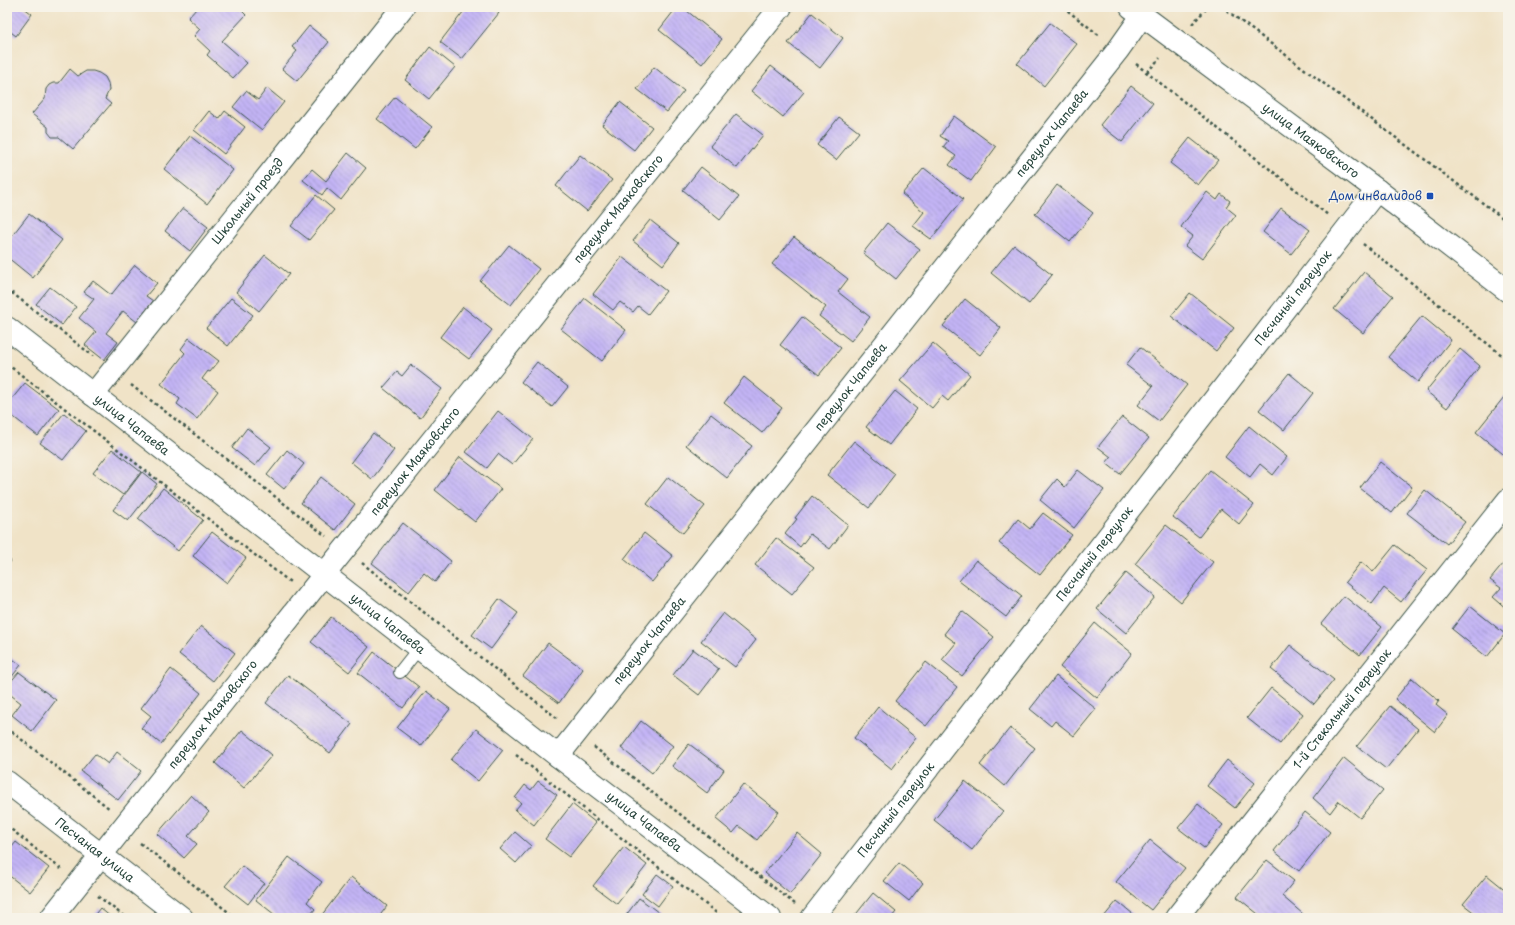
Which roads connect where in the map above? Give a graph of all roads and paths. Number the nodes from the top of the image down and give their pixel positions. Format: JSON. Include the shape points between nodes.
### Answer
{"nodes":[{"id":1,"x":403,"y":7,"type":"edge"},
{"id":2,"x":780,"y":7,"type":"edge"},
{"id":3,"x":1063,"y":7,"type":"edge"},
{"id":4,"x":1222,"y":7,"type":"edge"},
{"id":5,"x":1141,"y":10,"type":"edge"},
{"id":6,"x":1118,"y":50,"type":"junction"},
{"id":7,"x":1377,"y":190,"type":"junction"},
{"id":8,"x":1508,"y":222,"type":"edge"},
{"id":9,"x":1346,"y":230,"type":"junction"},
{"id":10,"x":7,"y":289,"type":"edge"},
{"id":11,"x":1508,"y":292,"type":"edge"},
{"id":12,"x":7,"y":328,"type":"edge"},
{"id":13,"x":1508,"y":360,"type":"edge"},
{"id":14,"x":7,"y":364,"type":"edge"},
{"id":15,"x":112,"y":371,"type":"junction"},
{"id":16,"x":93,"y":394,"type":"junction"},
{"id":17,"x":1508,"y":500,"type":"edge"},
{"id":18,"x":344,"y":549,"type":"junction"},
{"id":19,"x":324,"y":574,"type":"junction"},
{"id":20,"x":308,"y":595,"type":"junction"},
{"id":21,"x":419,"y":648,"type":"junction"},
{"id":22,"x":400,"y":672,"type":"dead end"},
{"id":23,"x":7,"y":728,"type":"edge"},
{"id":24,"x":576,"y":733,"type":"junction"},
{"id":25,"x":512,"y":752,"type":"dead end"},
{"id":26,"x":558,"y":756,"type":"junction"},
{"id":27,"x":7,"y":782,"type":"edge"},
{"id":28,"x":117,"y":820,"type":"junction"},
{"id":29,"x":7,"y":826,"type":"edge"},
{"id":30,"x":101,"y":855,"type":"junction"},
{"id":31,"x":62,"y":870,"type":"dead end"},
{"id":32,"x":51,"y":918,"type":"edge"},
{"id":33,"x":182,"y":918,"type":"edge"},
{"id":34,"x":236,"y":918,"type":"edge"},
{"id":35,"x":723,"y":918,"type":"edge"},
{"id":36,"x":770,"y":918,"type":"edge"},
{"id":37,"x":812,"y":918,"type":"edge"},
{"id":38,"x":1176,"y":918,"type":"edge"}],
"edges":[{"from":1,"to":15,"type":"street","name":"Школьный проезд"},
{"from":2,"to":18,"type":"street","name":"переулок Маяковского"},
{"from":3,"to":6,"type":"path"},
{"from":4,"to":8,"type":"path"},
{"from":5,"to":6,"type":"street","name":"переулок Чапаева"},
{"from":5,"to":7,"type":"street","name":"улица Маяковского"},
{"from":6,"to":9,"type":"path"},
{"from":6,"to":24,"type":"street","name":"переулок Чапаева"},
{"from":7,"to":9,"type":"street","name":"Песчаный переулок"},
{"from":7,"to":11,"type":"street","name":"улица Маяковского"},
{"from":9,"to":13,"type":"path"},
{"from":9,"to":37,"type":"street","name":"Песчаный переулок"},
{"from":10,"to":15,"type":"path"},
{"from":12,"to":16,"type":"street","name":"улица Чапаева"},
{"from":14,"to":20,"type":"path"},
{"from":15,"to":16,"type":"street","name":"Школьный проезд"},
{"from":15,"to":18,"type":"path"},
{"from":16,"to":19,"type":"street","name":"улица Чапаева"},
{"from":17,"to":38,"type":"street","name":"1-й Стекольный переулок"},
{"from":18,"to":19,"type":"street","name":"переулок Маяковского"},
{"from":18,"to":24,"type":"path"},
{"from":19,"to":20,"type":"street","name":"переулок Маяковского"},
{"from":19,"to":21,"type":"street","name":"улица Чапаева"},
{"from":20,"to":28,"type":"street","name":"переулок Маяковского"},
{"from":21,"to":22,"type":"lane"},
{"from":21,"to":26,"type":"street","name":"улица Чапаева"},
{"from":23,"to":28,"type":"path"},
{"from":24,"to":26,"type":"street","name":"переулок Чапаева"},
{"from":24,"to":37,"type":"path"},
{"from":25,"to":35,"type":"path"},
{"from":26,"to":36,"type":"street","name":"улица Чапаева"},
{"from":27,"to":30,"type":"street","name":"Песчаная улица"},
{"from":28,"to":30,"type":"street","name":"переулок Маяковского"},
{"from":28,"to":34,"type":"path"},
{"from":29,"to":31,"type":"path"},
{"from":30,"to":32,"type":"street","name":"переулок Маяковского"},
{"from":30,"to":33,"type":"street","name":"Песчаная улица"}]}
